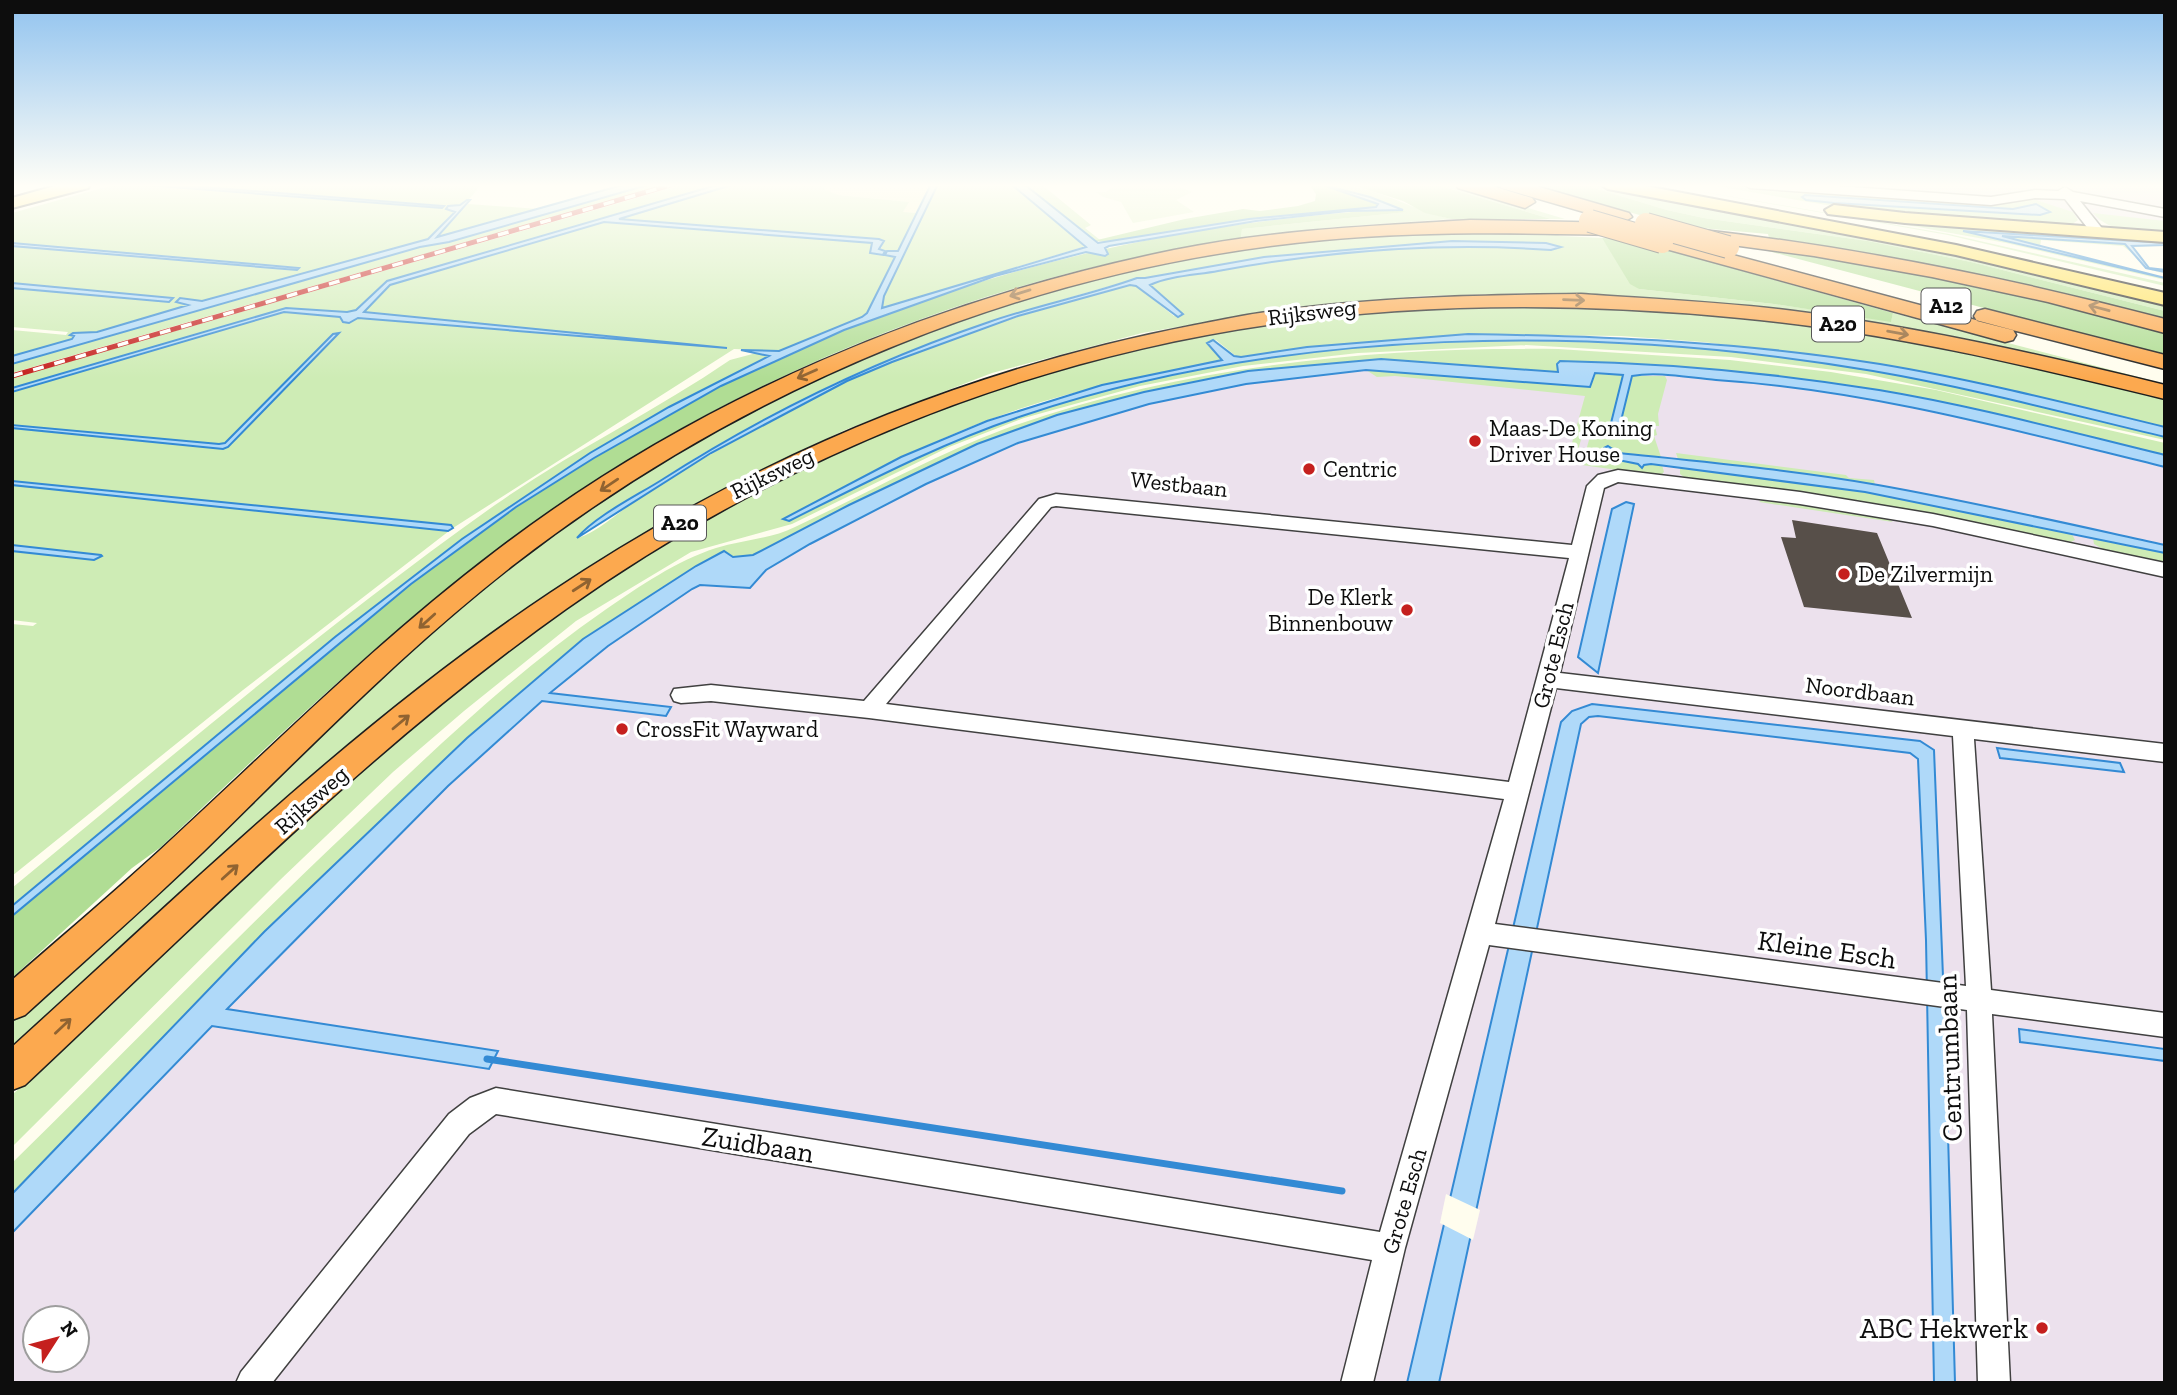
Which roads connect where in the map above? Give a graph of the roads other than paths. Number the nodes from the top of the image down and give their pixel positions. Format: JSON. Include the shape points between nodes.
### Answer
{"nodes":[{"id":1,"x":1217,"y":249,"type":"edge"},
{"id":2,"x":1688,"y":249,"type":"edge"},
{"id":3,"x":1736,"y":249,"type":"edge"},
{"id":4,"x":1801,"y":249,"type":"edge"},
{"id":5,"x":1952,"y":249,"type":"edge"},
{"id":6,"x":1988,"y":249,"type":"edge"},
{"id":7,"x":2165,"y":290,"type":"edge"},
{"id":8,"x":2165,"y":299,"type":"edge"},
{"id":9,"x":2165,"y":326,"type":"edge"},
{"id":10,"x":2165,"y":362,"type":"edge"},
{"id":11,"x":2165,"y":377,"type":"edge"},
{"id":12,"x":2165,"y":392,"type":"edge"},
{"id":13,"x":1578,"y":552,"type":"junction"},
{"id":14,"x":2165,"y":570,"type":"edge"},
{"id":15,"x":1548,"y":679,"type":"junction"},
{"id":16,"x":681,"y":695,"type":"dead end"},
{"id":17,"x":869,"y":710,"type":"junction"},
{"id":18,"x":1963,"y":730,"type":"junction"},
{"id":19,"x":2165,"y":752,"type":"edge"},
{"id":20,"x":1518,"y":792,"type":"junction"},
{"id":21,"x":1491,"y":935,"type":"junction"},
{"id":22,"x":1979,"y":1000,"type":"junction"},
{"id":23,"x":12,"y":1003,"type":"edge"},
{"id":24,"x":2165,"y":1024,"type":"edge"},
{"id":25,"x":12,"y":1072,"type":"edge"},
{"id":26,"x":1390,"y":1248,"type":"junction"},
{"id":27,"x":253,"y":1383,"type":"edge"},
{"id":28,"x":1357,"y":1383,"type":"edge"},
{"id":29,"x":1994,"y":1383,"type":"edge"}],
"edges":[{"from":1,"to":23,"type":"highway","one_way":true,"via":[[1056,282],[925,324],[789,383],[707,425],[579,504],[440,610]]},
{"from":2,"to":11,"type":"highway","number":"A12","bridge":true},
{"from":3,"to":10,"type":"highway","number":"A12","bridge":true},
{"from":9,"to":4,"type":"highway","one_way":true,"via":[[1961,276]]},
{"from":5,"to":8,"type":"main road"},
{"from":6,"to":7,"type":"main road"},
{"from":25,"to":12,"type":"highway","name":"Rijksweg","number":"A20","one_way":true,"via":[[368,749],[476,660],[563,597],[716,501],[811,453],[1012,374],[1196,328],[1380,304],[1506,299],[1656,303],[1823,321],[1970,347]]},
{"from":13,"to":14,"type":"street","name":"Grote Esch","via":[[1596,486],[1618,477],[1919,517]]},
{"from":13,"to":15,"type":"street","name":"Grote Esch"},
{"from":13,"to":17,"type":"street","name":"Westbaan","via":[[1056,500],[1040,508]]},
{"from":15,"to":18,"type":"street","name":"Noordbaan"},
{"from":15,"to":20,"type":"street","name":"Grote Esch"},
{"from":16,"to":17,"type":"street","via":[[711,693]]},
{"from":17,"to":20,"type":"street"},
{"from":18,"to":19,"type":"street","name":"Noordbaan"},
{"from":18,"to":22,"type":"street","name":"Centrumbaan"},
{"from":20,"to":21,"type":"street","name":"Grote Esch"},
{"from":21,"to":22,"type":"street","name":"Kleine Esch"},
{"from":21,"to":26,"type":"street","name":"Grote Esch"},
{"from":22,"to":24,"type":"street","name":"Kleine Esch"},
{"from":22,"to":29,"type":"street","name":"Centrumbaan"},
{"from":26,"to":27,"type":"street","name":"Zuidbaan","via":[[496,1101],[459,1124]]},
{"from":26,"to":28,"type":"street","name":"Grote Esch"}]}
